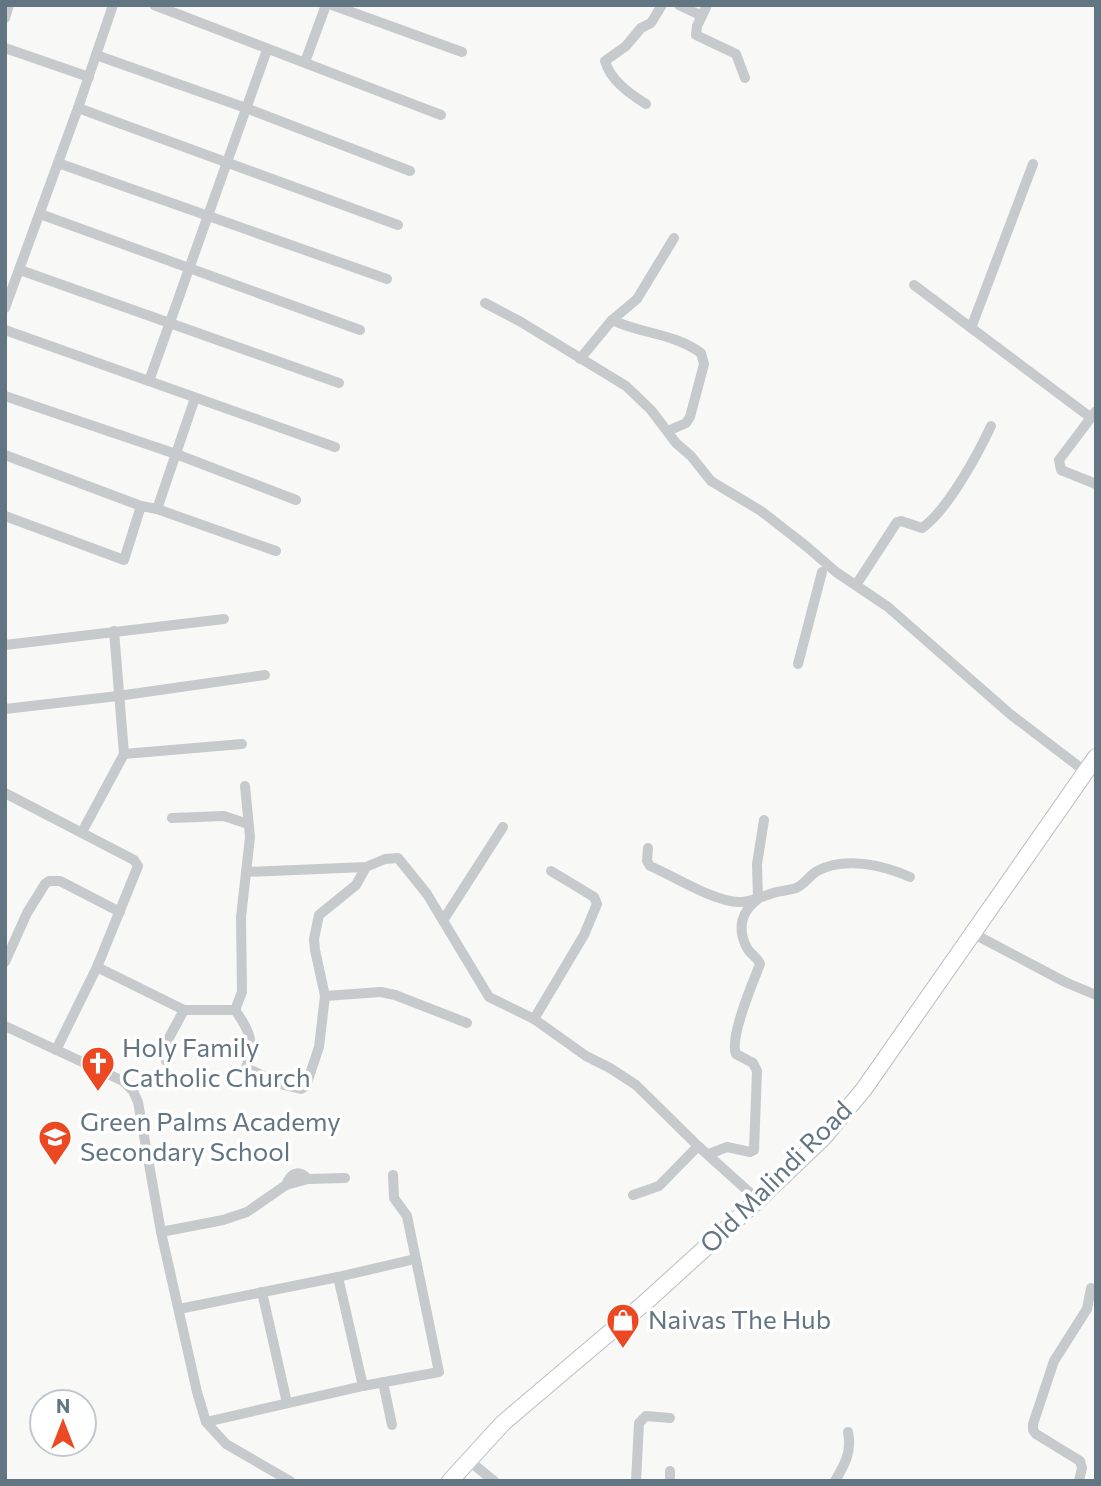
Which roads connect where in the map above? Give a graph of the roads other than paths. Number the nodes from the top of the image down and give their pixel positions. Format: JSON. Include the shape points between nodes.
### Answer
{"nodes":[{"id":1,"x":9,"y":5,"type":"edge"},
{"id":2,"x":113,"y":5,"type":"edge"},
{"id":3,"x":154,"y":5,"type":"edge"},
{"id":4,"x":326,"y":5,"type":"edge"},
{"id":5,"x":332,"y":5,"type":"edge"},
{"id":6,"x":662,"y":5,"type":"edge"},
{"id":7,"x":679,"y":5,"type":"edge"},
{"id":8,"x":705,"y":11,"type":"edge"},
{"id":9,"x":5,"y":18,"type":"edge"},
{"id":10,"x":5,"y":48,"type":"edge"},
{"id":11,"x":267,"y":50,"type":"junction"},
{"id":12,"x":462,"y":52,"type":"dead end"},
{"id":13,"x":96,"y":55,"type":"junction"},
{"id":14,"x":305,"y":62,"type":"junction"},
{"id":15,"x":89,"y":77,"type":"junction"},
{"id":16,"x":745,"y":78,"type":"dead end"},
{"id":17,"x":646,"y":104,"type":"dead end"},
{"id":18,"x":78,"y":108,"type":"junction"},
{"id":19,"x":246,"y":108,"type":"junction"},
{"id":20,"x":441,"y":115,"type":"dead end"},
{"id":21,"x":227,"y":161,"type":"junction"},
{"id":22,"x":58,"y":163,"type":"junction"},
{"id":23,"x":1033,"y":164,"type":"dead end"},
{"id":24,"x":410,"y":172,"type":"dead end"},
{"id":25,"x":40,"y":214,"type":"junction"},
{"id":26,"x":208,"y":215,"type":"junction"},
{"id":27,"x":398,"y":225,"type":"dead end"},
{"id":28,"x":674,"y":238,"type":"dead end"},
{"id":29,"x":189,"y":268,"type":"junction"},
{"id":30,"x":20,"y":270,"type":"junction"},
{"id":31,"x":387,"y":279,"type":"dead end"},
{"id":32,"x":914,"y":285,"type":"dead end"},
{"id":33,"x":485,"y":303,"type":"dead end"},
{"id":34,"x":5,"y":308,"type":"edge"},
{"id":35,"x":612,"y":320,"type":"junction"},
{"id":36,"x":169,"y":322,"type":"junction"},
{"id":37,"x":971,"y":328,"type":"junction"},
{"id":38,"x":5,"y":330,"type":"edge"},
{"id":39,"x":360,"y":330,"type":"dead end"},
{"id":40,"x":580,"y":359,"type":"junction"},
{"id":41,"x":149,"y":381,"type":"junction"},
{"id":42,"x":340,"y":383,"type":"dead end"},
{"id":43,"x":5,"y":396,"type":"edge"},
{"id":44,"x":195,"y":398,"type":"junction"},
{"id":45,"x":1093,"y":414,"type":"edge"},
{"id":46,"x":991,"y":426,"type":"dead end"},
{"id":47,"x":668,"y":431,"type":"junction"},
{"id":48,"x":335,"y":447,"type":"dead end"},
{"id":49,"x":176,"y":454,"type":"junction"},
{"id":50,"x":5,"y":455,"type":"edge"},
{"id":51,"x":1096,"y":484,"type":"edge"},
{"id":52,"x":296,"y":500,"type":"dead end"},
{"id":53,"x":141,"y":506,"type":"junction"},
{"id":54,"x":157,"y":509,"type":"junction"},
{"id":55,"x":5,"y":516,"type":"edge"},
{"id":56,"x":276,"y":551,"type":"dead end"},
{"id":57,"x":822,"y":572,"type":"dead end"},
{"id":58,"x":856,"y":586,"type":"junction"},
{"id":59,"x":224,"y":619,"type":"dead end"},
{"id":60,"x":114,"y":631,"type":"junction"},
{"id":61,"x":5,"y":645,"type":"edge"},
{"id":62,"x":798,"y":664,"type":"dead end"},
{"id":63,"x":265,"y":675,"type":"dead end"},
{"id":64,"x":118,"y":696,"type":"junction"},
{"id":65,"x":5,"y":709,"type":"edge"},
{"id":66,"x":242,"y":744,"type":"dead end"},
{"id":67,"x":124,"y":754,"type":"junction"},
{"id":68,"x":1096,"y":757,"type":"edge"},
{"id":69,"x":1087,"y":772,"type":"junction"},
{"id":70,"x":245,"y":786,"type":"dead end"},
{"id":71,"x":5,"y":793,"type":"edge"},
{"id":72,"x":172,"y":818,"type":"dead end"},
{"id":73,"x":764,"y":820,"type":"dead end"},
{"id":74,"x":248,"y":824,"type":"junction"},
{"id":75,"x":503,"y":827,"type":"dead end"},
{"id":76,"x":82,"y":832,"type":"junction"},
{"id":77,"x":648,"y":848,"type":"dead end"},
{"id":78,"x":366,"y":867,"type":"junction"},
{"id":79,"x":551,"y":871,"type":"dead end"},
{"id":80,"x":246,"y":872,"type":"junction"},
{"id":81,"x":910,"y":877,"type":"dead end"},
{"id":82,"x":758,"y":899,"type":"junction"},
{"id":83,"x":120,"y":912,"type":"junction"},
{"id":84,"x":444,"y":919,"type":"junction"},
{"id":85,"x":974,"y":933,"type":"junction"},
{"id":86,"x":5,"y":962,"type":"edge"},
{"id":87,"x":97,"y":967,"type":"junction"},
{"id":88,"x":1096,"y":995,"type":"edge"},
{"id":89,"x":325,"y":996,"type":"junction"},
{"id":90,"x":184,"y":1010,"type":"junction"},
{"id":91,"x":235,"y":1010,"type":"junction"},
{"id":92,"x":534,"y":1019,"type":"junction"},
{"id":93,"x":467,"y":1023,"type":"dead end"},
{"id":94,"x":5,"y":1026,"type":"edge"},
{"id":95,"x":56,"y":1050,"type":"junction"},
{"id":96,"x":166,"y":1061,"type":"dead end"},
{"id":97,"x":698,"y":1146,"type":"junction"},
{"id":98,"x":709,"y":1154,"type":"junction"},
{"id":99,"x":393,"y":1175,"type":"dead end"},
{"id":100,"x":345,"y":1178,"type":"dead end"},
{"id":101,"x":633,"y":1195,"type":"dead end"},
{"id":102,"x":758,"y":1200,"type":"junction"},
{"id":103,"x":160,"y":1232,"type":"junction"},
{"id":104,"x":415,"y":1259,"type":"junction"},
{"id":105,"x":338,"y":1277,"type":"junction"},
{"id":106,"x":1091,"y":1288,"type":"dead end"},
{"id":107,"x":262,"y":1292,"type":"junction"},
{"id":108,"x":179,"y":1309,"type":"junction"},
{"id":109,"x":383,"y":1382,"type":"junction"},
{"id":110,"x":363,"y":1386,"type":"junction"},
{"id":111,"x":287,"y":1403,"type":"junction"},
{"id":112,"x":670,"y":1418,"type":"dead end"},
{"id":113,"x":206,"y":1422,"type":"junction"},
{"id":114,"x":392,"y":1425,"type":"dead end"},
{"id":115,"x":848,"y":1432,"type":"dead end"},
{"id":116,"x":468,"y":1460,"type":"junction"},
{"id":117,"x":290,"y":1481,"type":"edge"},
{"id":118,"x":450,"y":1481,"type":"edge"},
{"id":119,"x":494,"y":1481,"type":"edge"},
{"id":120,"x":636,"y":1481,"type":"edge"},
{"id":121,"x":835,"y":1481,"type":"edge"},
{"id":122,"x":1079,"y":1481,"type":"edge"}],
"edges":[{"from":1,"to":9,"type":"street"},
{"from":2,"to":13,"type":"street"},
{"from":3,"to":11,"type":"street"},
{"from":4,"to":14,"type":"street"},
{"from":5,"to":12,"type":"street"},
{"from":6,"to":17,"type":"street","via":[[651,23],[605,61],[627,92]]},
{"from":7,"to":8,"type":"street"},
{"from":8,"to":16,"type":"street","via":[[696,30],[698,38],[736,54]]},
{"from":10,"to":15,"type":"street"},
{"from":11,"to":14,"type":"street"},
{"from":11,"to":19,"type":"street"},
{"from":13,"to":15,"type":"street"},
{"from":13,"to":19,"type":"street"},
{"from":14,"to":20,"type":"street"},
{"from":15,"to":18,"type":"street"},
{"from":18,"to":21,"type":"street"},
{"from":18,"to":22,"type":"street"},
{"from":19,"to":21,"type":"street"},
{"from":19,"to":24,"type":"street"},
{"from":21,"to":26,"type":"street"},
{"from":21,"to":27,"type":"street"},
{"from":22,"to":25,"type":"street"},
{"from":22,"to":26,"type":"street"},
{"from":23,"to":37,"type":"street"},
{"from":25,"to":29,"type":"street"},
{"from":25,"to":30,"type":"street"},
{"from":26,"to":29,"type":"street"},
{"from":26,"to":31,"type":"street"},
{"from":28,"to":35,"type":"street","via":[[637,299]]},
{"from":29,"to":36,"type":"street"},
{"from":29,"to":39,"type":"street"},
{"from":30,"to":34,"type":"street"},
{"from":30,"to":36,"type":"street"},
{"from":32,"to":37,"type":"street"},
{"from":33,"to":40,"type":"street"},
{"from":35,"to":40,"type":"street"},
{"from":35,"to":47,"type":"street","via":[[658,332],[701,353],[704,364],[690,417]]},
{"from":36,"to":41,"type":"street"},
{"from":36,"to":42,"type":"street"},
{"from":37,"to":45,"type":"street"},
{"from":38,"to":41,"type":"street"},
{"from":40,"to":47,"type":"street","via":[[626,386]]},
{"from":41,"to":44,"type":"street"},
{"from":43,"to":49,"type":"street"},
{"from":44,"to":48,"type":"street"},
{"from":44,"to":49,"type":"street"},
{"from":45,"to":51,"type":"street","via":[[1059,460],[1061,470]]},
{"from":46,"to":58,"type":"street","via":[[931,522],[922,528],[897,522]]},
{"from":47,"to":58,"type":"street","via":[[711,481],[761,511]]},
{"from":49,"to":52,"type":"street"},
{"from":49,"to":54,"type":"street"},
{"from":50,"to":53,"type":"street"},
{"from":53,"to":54,"type":"street"},
{"from":53,"to":55,"type":"street","via":[[124,560]]},
{"from":54,"to":56,"type":"street"},
{"from":57,"to":62,"type":"street"},
{"from":58,"to":69,"type":"street","via":[[888,607],[1010,714]]},
{"from":59,"to":60,"type":"street"},
{"from":60,"to":61,"type":"street"},
{"from":60,"to":64,"type":"street"},
{"from":63,"to":64,"type":"street"},
{"from":64,"to":65,"type":"street"},
{"from":64,"to":67,"type":"street"},
{"from":66,"to":67,"type":"street"},
{"from":67,"to":76,"type":"street"},
{"from":68,"to":69,"type":"main road","name":"Old Malindi Road"},
{"from":69,"to":85,"type":"main road","name":"Old Malindi Road"},
{"from":70,"to":74,"type":"street"},
{"from":71,"to":76,"type":"street"},
{"from":72,"to":74,"type":"street","via":[[224,816]]},
{"from":73,"to":82,"type":"street","via":[[757,864]]},
{"from":74,"to":80,"type":"street"},
{"from":75,"to":84,"type":"street"},
{"from":76,"to":83,"type":"street","via":[[137,863]]},
{"from":77,"to":82,"type":"street","via":[[648,864],[671,876],[722,899]]},
{"from":78,"to":80,"type":"street"},
{"from":78,"to":84,"type":"street","via":[[398,858]]},
{"from":78,"to":89,"type":"street","via":[[356,885],[319,915],[314,939]]},
{"from":79,"to":92,"type":"street","via":[[594,897],[597,905]]},
{"from":80,"to":91,"type":"street","via":[[242,992]]},
{"from":81,"to":82,"type":"street","via":[[885,868],[841,864],[816,872],[798,887]]},
{"from":82,"to":98,"type":"street","via":[[748,906],[741,923],[746,947],[760,964],[733,1045],[736,1054],[753,1063],[757,1071],[754,1150],[727,1147]]},
{"from":83,"to":86,"type":"street","via":[[60,881],[49,881],[27,913]]},
{"from":83,"to":87,"type":"street"},
{"from":84,"to":92,"type":"street","via":[[489,997]]},
{"from":85,"to":88,"type":"street"},
{"from":85,"to":102,"type":"main road","name":"Old Malindi Road","via":[[864,1089],[824,1137]]},
{"from":87,"to":90,"type":"street"},
{"from":87,"to":95,"type":"street"},
{"from":89,"to":91,"type":"street","via":[[319,1047],[303,1089],[246,1068],[251,1043]]},
{"from":89,"to":93,"type":"street","via":[[382,992]]},
{"from":90,"to":91,"type":"street"},
{"from":90,"to":96,"type":"street","via":[[164,1047]]},
{"from":92,"to":97,"type":"street","via":[[636,1085]]},
{"from":94,"to":95,"type":"street"},
{"from":95,"to":103,"type":"street","via":[[123,1081],[133,1091],[141,1114]]},
{"from":97,"to":98,"type":"street"},
{"from":97,"to":101,"type":"street","via":[[659,1186]]},
{"from":98,"to":102,"type":"street"},
{"from":99,"to":104,"type":"street","via":[[394,1198],[407,1216]]},
{"from":100,"to":103,"type":"street","via":[[286,1185],[247,1212]]},
{"from":102,"to":116,"type":"main road","name":"Old Malindi Road","via":[[503,1423]]},
{"from":103,"to":108,"type":"street"},
{"from":104,"to":105,"type":"street"},
{"from":104,"to":109,"type":"street","via":[[440,1377]]},
{"from":105,"to":107,"type":"street"},
{"from":105,"to":110,"type":"street"},
{"from":106,"to":122,"type":"street","via":[[1087,1309],[1054,1362],[1033,1424],[1037,1434],[1080,1461]]},
{"from":107,"to":108,"type":"street"},
{"from":107,"to":111,"type":"street"},
{"from":108,"to":113,"type":"street"},
{"from":109,"to":110,"type":"street"},
{"from":109,"to":114,"type":"street"},
{"from":110,"to":111,"type":"street"},
{"from":111,"to":113,"type":"street"},
{"from":112,"to":120,"type":"street","via":[[646,1416],[639,1423]]},
{"from":113,"to":117,"type":"street","via":[[226,1444]]},
{"from":115,"to":121,"type":"street","via":[[847,1461]]},
{"from":116,"to":118,"type":"main road","name":"Old Malindi Road"},
{"from":116,"to":119,"type":"street"}]}
